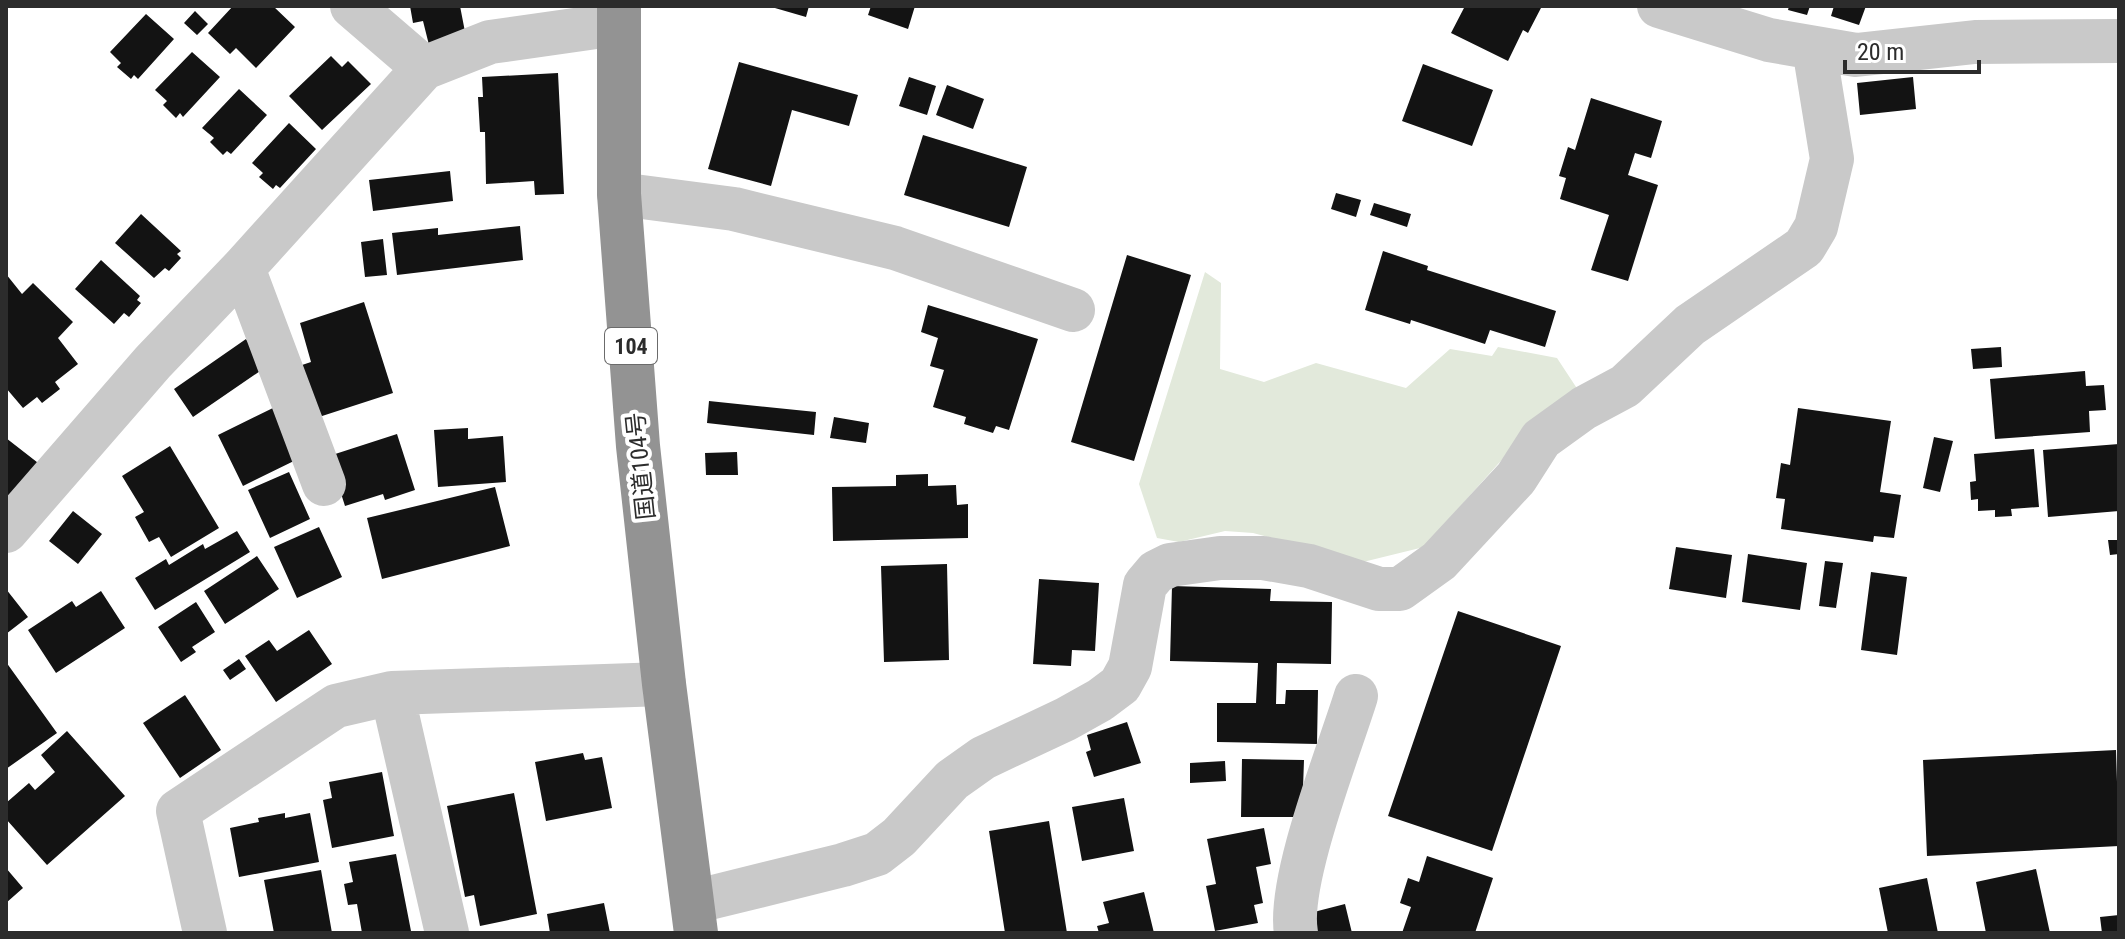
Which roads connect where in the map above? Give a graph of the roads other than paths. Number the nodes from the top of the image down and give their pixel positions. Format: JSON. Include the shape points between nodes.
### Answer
{"nodes":[{"id":1,"x":352,"y":6,"type":"edge"},
{"id":2,"x":1659,"y":6,"type":"edge"},
{"id":3,"x":618,"y":15,"type":"edge"},
{"id":4,"x":2119,"y":41,"type":"edge"},
{"id":5,"x":1814,"y":48,"type":"junction"},
{"id":6,"x":424,"y":68,"type":"junction"},
{"id":7,"x":619,"y":194,"type":"junction"},
{"id":8,"x":243,"y":268,"type":"junction"},
{"id":9,"x":1073,"y":310,"type":"dead end"},
{"id":10,"x":324,"y":484,"type":"dead end"},
{"id":11,"x":6,"y":531,"type":"edge"},
{"id":12,"x":664,"y":684,"type":"junction"},
{"id":13,"x":392,"y":693,"type":"junction"},
{"id":14,"x":1356,"y":696,"type":"dead end"},
{"id":15,"x":696,"y":923,"type":"edge"},
{"id":16,"x":205,"y":933,"type":"edge"},
{"id":17,"x":447,"y":933,"type":"edge"},
{"id":18,"x":1296,"y":933,"type":"edge"}],
"edges":[{"from":1,"to":6,"type":"street"},
{"from":2,"to":5,"type":"street","via":[[1769,40]]},
{"from":3,"to":6,"type":"street","via":[[490,42]]},
{"from":3,"to":7,"type":"highway","name":"国道104号","number":"104"},
{"from":4,"to":5,"type":"street","via":[[1975,42],[1856,55]]},
{"from":5,"to":15,"type":"street","via":[[1832,159],[1816,227],[1804,247],[1690,325],[1625,386],[1541,439],[1516,478],[1439,561],[1400,589],[1379,589],[1309,566],[1263,558],[1170,565],[1145,585],[1130,667],[1120,685],[1066,719],[983,758],[952,780],[877,854]]},
{"from":6,"to":8,"type":"street"},
{"from":7,"to":9,"type":"street","via":[[734,209],[895,248]]},
{"from":7,"to":12,"type":"highway","name":"国道104号","number":"104","via":[[638,446]]},
{"from":8,"to":10,"type":"street"},
{"from":8,"to":11,"type":"street"},
{"from":12,"to":13,"type":"street"},
{"from":12,"to":15,"type":"highway","name":"国道104号","number":"104"},
{"from":13,"to":16,"type":"street","via":[[336,706],[178,811]]},
{"from":13,"to":17,"type":"street"},
{"from":14,"to":18,"type":"street","via":[[1307,850],[1293,917]]}]}
